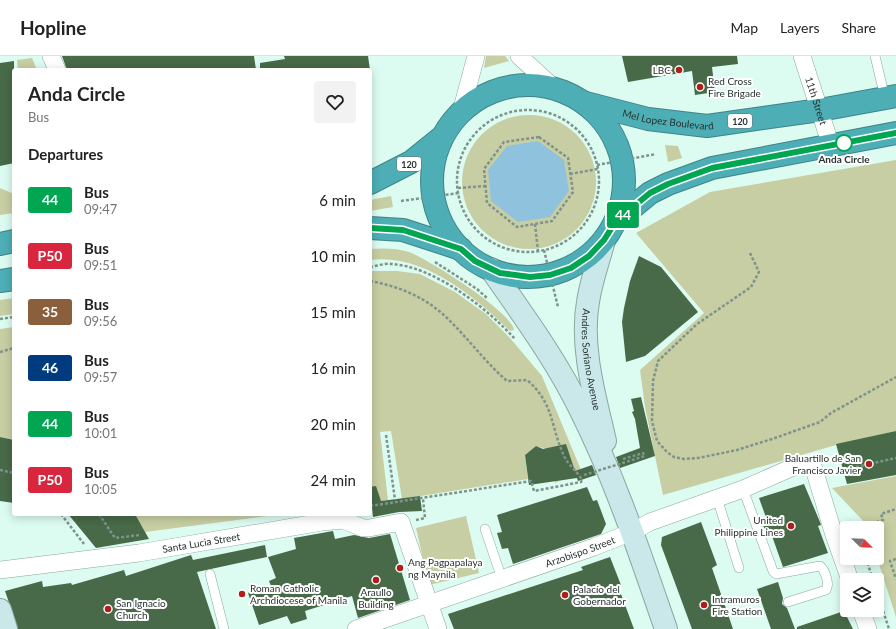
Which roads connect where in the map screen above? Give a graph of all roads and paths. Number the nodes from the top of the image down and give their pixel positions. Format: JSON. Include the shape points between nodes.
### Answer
{"nodes":[{"id":1,"x":40,"y":56,"type":"edge"},
{"id":2,"x":51,"y":56,"type":"edge"},
{"id":3,"x":476,"y":56,"type":"edge"},
{"id":4,"x":519,"y":56,"type":"edge"},
{"id":5,"x":802,"y":56,"type":"edge"},
{"id":6,"x":874,"y":56,"type":"edge"},
{"id":7,"x":45,"y":68,"type":"edge"},
{"id":8,"x":56,"y":68,"type":"edge"},
{"id":9,"x":554,"y":88,"type":"junction"},
{"id":10,"x":890,"y":97,"type":"edge"},
{"id":11,"x":584,"y":103,"type":"junction"},
{"id":12,"x":820,"y":110,"type":"junction"},
{"id":13,"x":461,"y":112,"type":"junction"},
{"id":14,"x":896,"y":134,"type":"edge"},
{"id":15,"x":443,"y":136,"type":"junction"},
{"id":16,"x":830,"y":146,"type":"junction"},
{"id":17,"x":656,"y":154,"type":"dead end"},
{"id":18,"x":622,"y":160,"type":"junction"},
{"id":19,"x":598,"y":167,"type":"junction"},
{"id":20,"x":570,"y":174,"type":"junction"},
{"id":21,"x":372,"y":182,"type":"edge"},
{"id":22,"x":486,"y":186,"type":"junction"},
{"id":23,"x":458,"y":188,"type":"junction"},
{"id":24,"x":459,"y":193,"type":"junction"},
{"id":25,"x":433,"y":196,"type":"junction"},
{"id":26,"x":401,"y":201,"type":"dead end"},
{"id":27,"x":616,"y":221,"type":"junction"},
{"id":28,"x":535,"y":224,"type":"junction"},
{"id":29,"x":372,"y":228,"type":"edge"},
{"id":30,"x":604,"y":240,"type":"junction"},
{"id":31,"x":12,"y":241,"type":"edge"},
{"id":32,"x":0,"y":244,"type":"edge"},
{"id":33,"x":461,"y":249,"type":"junction"},
{"id":34,"x":544,"y":250,"type":"junction"},
{"id":35,"x":538,"y":251,"type":"junction"},
{"id":36,"x":750,"y":254,"type":"dead end"},
{"id":37,"x":430,"y":259,"type":"dead end"},
{"id":38,"x":372,"y":267,"type":"edge"},
{"id":39,"x":491,"y":270,"type":"junction"},
{"id":40,"x":550,"y":275,"type":"junction"},
{"id":41,"x":12,"y":279,"type":"edge"},
{"id":42,"x":0,"y":281,"type":"edge"},
{"id":43,"x":372,"y":281,"type":"edge"},
{"id":44,"x":491,"y":301,"type":"dead end"},
{"id":45,"x":558,"y":307,"type":"dead end"},
{"id":46,"x":12,"y":317,"type":"edge"},
{"id":47,"x":0,"y":319,"type":"edge"},
{"id":48,"x":518,"y":342,"type":"dead end"},
{"id":49,"x":12,"y":349,"type":"edge"},
{"id":50,"x":0,"y":352,"type":"edge"},
{"id":51,"x":896,"y":378,"type":"edge"},
{"id":52,"x":386,"y":434,"type":"dead end"},
{"id":53,"x":896,"y":458,"type":"edge"},
{"id":54,"x":856,"y":468,"type":"dead end"},
{"id":55,"x":0,"y":470,"type":"edge"},
{"id":56,"x":611,"y":471,"type":"junction"},
{"id":57,"x":12,"y":473,"type":"edge"},
{"id":58,"x":580,"y":477,"type":"junction"},
{"id":59,"x":743,"y":489,"type":"junction"},
{"id":60,"x":717,"y":498,"type":"junction"},
{"id":61,"x":423,"y":499,"type":"junction"},
{"id":62,"x":395,"y":500,"type":"dead end"},
{"id":63,"x":372,"y":506,"type":"edge"},
{"id":64,"x":896,"y":509,"type":"edge"},
{"id":65,"x":425,"y":511,"type":"dead end"},
{"id":66,"x":63,"y":516,"type":"edge"},
{"id":67,"x":880,"y":521,"type":"edge"},
{"id":68,"x":485,"y":529,"type":"dead end"},
{"id":69,"x":632,"y":532,"type":"junction"},
{"id":70,"x":95,"y":559,"type":"junction"},
{"id":71,"x":896,"y":559,"type":"edge"},
{"id":72,"x":739,"y":568,"type":"dead end"},
{"id":73,"x":0,"y":570,"type":"edge"},
{"id":74,"x":848,"y":573,"type":"edge"},
{"id":75,"x":210,"y":574,"type":"dead end"},
{"id":76,"x":502,"y":579,"type":"junction"},
{"id":77,"x":896,"y":580,"type":"edge"},
{"id":78,"x":788,"y":602,"type":"dead end"},
{"id":79,"x":429,"y":604,"type":"junction"},
{"id":80,"x":0,"y":610,"type":"edge"},
{"id":81,"x":884,"y":614,"type":"edge"},
{"id":82,"x":864,"y":617,"type":"edge"},
{"id":83,"x":6,"y":629,"type":"edge"},
{"id":84,"x":224,"y":629,"type":"edge"},
{"id":85,"x":356,"y":629,"type":"edge"},
{"id":86,"x":438,"y":629,"type":"edge"},
{"id":87,"x":666,"y":629,"type":"edge"},
{"id":88,"x":868,"y":629,"type":"edge"},
{"id":89,"x":889,"y":629,"type":"edge"}],
"edges":[{"from":1,"to":7,"type":"street"},
{"from":2,"to":8,"type":"street"},
{"from":3,"to":13,"type":"street"},
{"from":4,"to":9,"type":"street"},
{"from":5,"to":12,"type":"street","name":"11th Street"},
{"from":6,"to":10,"type":"lane"},
{"from":9,"to":11,"type":"highway","number":"120"},
{"from":9,"to":13,"type":"highway","number":"120","via":[[528,85],[503,88],[480,98]]},
{"from":10,"to":12,"type":"highway","name":"Mel Lopez Boulevard","number":"120"},
{"from":11,"to":12,"type":"highway","name":"Mel Lopez Boulevard","number":"120","via":[[648,119],[707,126]]},
{"from":11,"to":18,"type":"highway","number":"120","via":[[599,116],[611,132]]},
{"from":12,"to":16,"type":"street","name":"11th Street"},
{"from":13,"to":15,"type":"highway","number":"120"},
{"from":14,"to":16,"type":"highway","number":"120"},
{"from":15,"to":21,"type":"highway","number":"120","via":[[411,162]]},
{"from":15,"to":25,"type":"highway","number":"120","via":[[433,165]]},
{"from":16,"to":27,"type":"highway","number":"120","via":[[712,168],[650,193]]},
{"from":17,"to":18,"type":"path"},
{"from":18,"to":19,"type":"path"},
{"from":18,"to":27,"type":"highway","number":"120","via":[[624,191]]},
{"from":19,"to":20,"type":"path"},
{"from":19,"to":23,"type":"path","via":[[584,137],[566,121],[543,112],[527,110],[501,116],[487,124],[470,142],[460,164]]},
{"from":19,"to":34,"type":"path","via":[[599,186],[596,202],[585,224],[566,241]]},
{"from":20,"to":22,"type":"path","via":[[568,158],[539,136],[504,142],[484,169]]},
{"from":20,"to":28,"type":"path","via":[[573,192],[552,221]]},
{"from":22,"to":23,"type":"path"},
{"from":22,"to":28,"type":"path","via":[[487,203],[517,227]]},
{"from":23,"to":24,"type":"path"},
{"from":24,"to":25,"type":"path"},
{"from":24,"to":35,"type":"path","via":[[468,218],[486,239],[511,250]]},
{"from":25,"to":26,"type":"path"},
{"from":25,"to":33,"type":"highway","number":"120","via":[[440,220],[452,240]]},
{"from":27,"to":30,"type":"highway","number":"120"},
{"from":28,"to":35,"type":"path"},
{"from":29,"to":33,"type":"highway","number":"120","via":[[403,230]]},
{"from":30,"to":40,"type":"highway","number":"120","via":[[580,262]]},
{"from":30,"to":56,"type":"street","name":"Andres Soriano Avenue","via":[[587,303],[586,341]]},
{"from":31,"to":32,"type":"highway"},
{"from":33,"to":39,"type":"highway","number":"120"},
{"from":34,"to":35,"type":"path"},
{"from":34,"to":40,"type":"path"},
{"from":36,"to":51,"type":"path","via":[[759,272],[751,287],[697,324],[658,361],[653,381],[652,421],[657,441],[667,452],[684,458],[698,458],[772,439],[820,422]]},
{"from":37,"to":44,"type":"path"},
{"from":38,"to":48,"type":"path","via":[[391,264],[414,268],[435,277],[472,300]]},
{"from":39,"to":40,"type":"highway","number":"120","via":[[520,277]]},
{"from":39,"to":56,"type":"street","name":"Andres Soriano Avenue","via":[[560,372]]},
{"from":40,"to":45,"type":"path"},
{"from":41,"to":42,"type":"highway"},
{"from":43,"to":58,"type":"path","via":[[393,286],[414,295],[445,316],[490,366],[508,381],[527,380],[538,390],[550,412],[564,457]]},
{"from":46,"to":47,"type":"path"},
{"from":49,"to":50,"type":"path"},
{"from":52,"to":62,"type":"path"},
{"from":53,"to":54,"type":"path"},
{"from":55,"to":57,"type":"path"},
{"from":56,"to":58,"type":"path","bridge":true,"via":[[643,453],[645,456],[584,475]]},
{"from":56,"to":69,"type":"street","name":"Andres Soriano Avenue"},
{"from":58,"to":61,"type":"path","via":[[581,482],[554,489],[534,491],[531,481]]},
{"from":59,"to":60,"type":"street","name":"Arzobispo Street"},
{"from":59,"to":74,"type":"street","name":"Arzobispo Street","via":[[800,464],[808,464],[814,469]]},
{"from":59,"to":78,"type":"lane","via":[[773,572],[776,574],[820,566],[823,569],[828,585],[826,590]]},
{"from":60,"to":69,"type":"street","name":"Arzobispo Street","via":[[650,522]]},
{"from":60,"to":72,"type":"lane"},
{"from":61,"to":63,"type":"path"},
{"from":61,"to":65,"type":"path"},
{"from":64,"to":67,"type":"path","via":[[881,514],[883,520]]},
{"from":66,"to":70,"type":"path"},
{"from":68,"to":76,"type":"lane"},
{"from":69,"to":76,"type":"street","name":"Arzobispo Street"},
{"from":69,"to":87,"type":"street","name":"Andres Soriano Avenue"},
{"from":70,"to":73,"type":"street","name":"Santa Lucia Street"},
{"from":70,"to":79,"type":"street","name":"Santa Lucia Street","via":[[322,522],[343,520],[363,528],[401,522]]},
{"from":71,"to":77,"type":"path","via":[[890,561]]},
{"from":75,"to":84,"type":"lane"},
{"from":76,"to":79,"type":"street","name":"Arzobispo Street"},
{"from":79,"to":85,"type":"street","name":"Arzobispo Street"},
{"from":79,"to":86,"type":"street"},
{"from":80,"to":83,"type":"street"},
{"from":81,"to":89,"type":"path"},
{"from":82,"to":88,"type":"street"}]}
